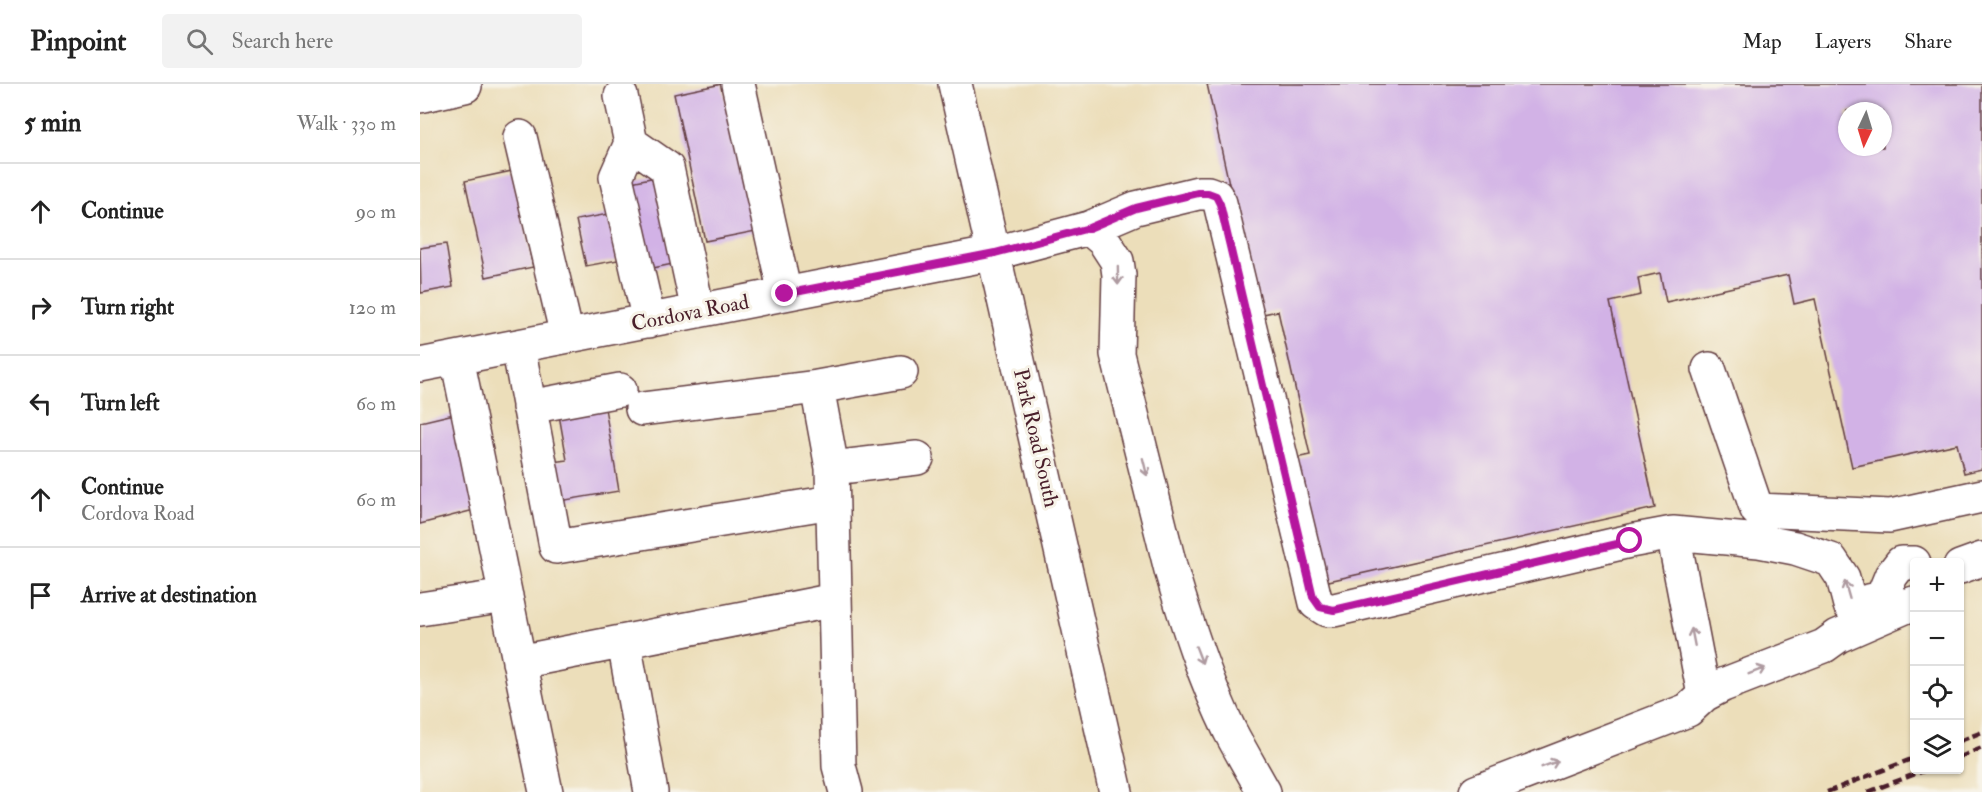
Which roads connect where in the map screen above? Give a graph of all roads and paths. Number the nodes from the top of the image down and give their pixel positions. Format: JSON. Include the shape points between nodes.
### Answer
{"nodes":[{"id":1,"x":738,"y":84,"type":"edge"},
{"id":2,"x":955,"y":84,"type":"edge"},
{"id":3,"x":465,"y":86,"type":"dead end"},
{"id":4,"x":420,"y":96,"type":"edge"},
{"id":5,"x":621,"y":96,"type":"dead end"},
{"id":6,"x":520,"y":137,"type":"dead end"},
{"id":7,"x":631,"y":143,"type":"junction"},
{"id":8,"x":1089,"y":228,"type":"junction"},
{"id":9,"x":995,"y":253,"type":"junction"},
{"id":10,"x":785,"y":294,"type":"junction"},
{"id":11,"x":698,"y":311,"type":"junction"},
{"id":12,"x":649,"y":321,"type":"junction"},
{"id":13,"x":567,"y":336,"type":"junction"},
{"id":14,"x":518,"y":346,"type":"junction"},
{"id":15,"x":456,"y":358,"type":"junction"},
{"id":16,"x":420,"y":365,"type":"edge"},
{"id":17,"x":1709,"y":369,"type":"dead end"},
{"id":18,"x":901,"y":372,"type":"dead end"},
{"id":19,"x":817,"y":387,"type":"junction"},
{"id":20,"x":529,"y":407,"type":"junction"},
{"id":21,"x":917,"y":458,"type":"dead end"},
{"id":22,"x":832,"y":468,"type":"junction"},
{"id":23,"x":1982,"y":496,"type":"edge"},
{"id":24,"x":832,"y":502,"type":"junction"},
{"id":25,"x":1673,"y":533,"type":"junction"},
{"id":26,"x":1982,"y":559,"type":"edge"},
{"id":27,"x":1910,"y":563,"type":"edge"},
{"id":28,"x":1964,"y":565,"type":"edge"},
{"id":29,"x":506,"y":596,"type":"junction"},
{"id":30,"x":835,"y":600,"type":"junction"},
{"id":31,"x":1910,"y":605,"type":"edge"},
{"id":32,"x":420,"y":609,"type":"edge"},
{"id":33,"x":624,"y":642,"type":"junction"},
{"id":34,"x":519,"y":662,"type":"junction"},
{"id":35,"x":1704,"y":695,"type":"junction"},
{"id":36,"x":546,"y":792,"type":"edge"},
{"id":37,"x":651,"y":792,"type":"edge"},
{"id":38,"x":846,"y":792,"type":"edge"},
{"id":39,"x":1116,"y":792,"type":"edge"},
{"id":40,"x":1264,"y":792,"type":"edge"},
{"id":41,"x":1476,"y":792,"type":"edge"}],
"edges":[{"from":1,"to":10,"type":"main road"},
{"from":2,"to":9,"type":"main road","name":"Park Road South"},
{"from":3,"to":4,"type":"main road"},
{"from":5,"to":7,"type":"main road"},
{"from":6,"to":13,"type":"main road"},
{"from":7,"to":11,"type":"main road","via":[[667,168]]},
{"from":7,"to":12,"type":"main road","via":[[615,177]]},
{"from":8,"to":9,"type":"main road","name":"Cordova Road"},
{"from":8,"to":25,"type":"main road","name":"Cordova Road","via":[[1136,208],[1198,193],[1216,196],[1313,597],[1320,607],[1334,610]]},
{"from":8,"to":40,"type":"main road","one_way":true,"via":[[1104,241],[1117,261],[1117,354],[1181,603],[1224,718]]},
{"from":9,"to":10,"type":"main road","name":"Cordova Road"},
{"from":9,"to":39,"type":"main road","name":"Park Road South"},
{"from":10,"to":11,"type":"main road","name":"Cordova Road"},
{"from":11,"to":12,"type":"main road","name":"Cordova Road"},
{"from":12,"to":13,"type":"main road","name":"Cordova Road"},
{"from":13,"to":14,"type":"main road","name":"Cordova Road"},
{"from":14,"to":15,"type":"main road","name":"Cordova Road"},
{"from":14,"to":20,"type":"main road"},
{"from":15,"to":16,"type":"main road","name":"Cordova Road"},
{"from":15,"to":29,"type":"main road"},
{"from":17,"to":23,"type":"main road","via":[[1757,510],[1890,516]]},
{"from":18,"to":19,"type":"main road"},
{"from":19,"to":20,"type":"main road"},
{"from":19,"to":22,"type":"main road"},
{"from":20,"to":24,"type":"main road","via":[[556,548]]},
{"from":21,"to":22,"type":"main road"},
{"from":22,"to":24,"type":"main road"},
{"from":24,"to":30,"type":"main road"},
{"from":27,"to":25,"type":"main road","one_way":true,"via":[[1901,563],[1882,598],[1850,604],[1843,578],[1831,560],[1759,541]]},
{"from":35,"to":25,"type":"main road","one_way":true},
{"from":26,"to":28,"type":"main road"},
{"from":29,"to":32,"type":"main road"},
{"from":29,"to":34,"type":"main road"},
{"from":30,"to":33,"type":"main road"},
{"from":30,"to":38,"type":"main road","via":[[839,766]]},
{"from":35,"to":31,"type":"main road","one_way":true},
{"from":33,"to":34,"type":"main road"},
{"from":33,"to":37,"type":"main road"},
{"from":34,"to":36,"type":"main road"},
{"from":41,"to":35,"type":"main road","one_way":true,"via":[[1688,710]]}]}
